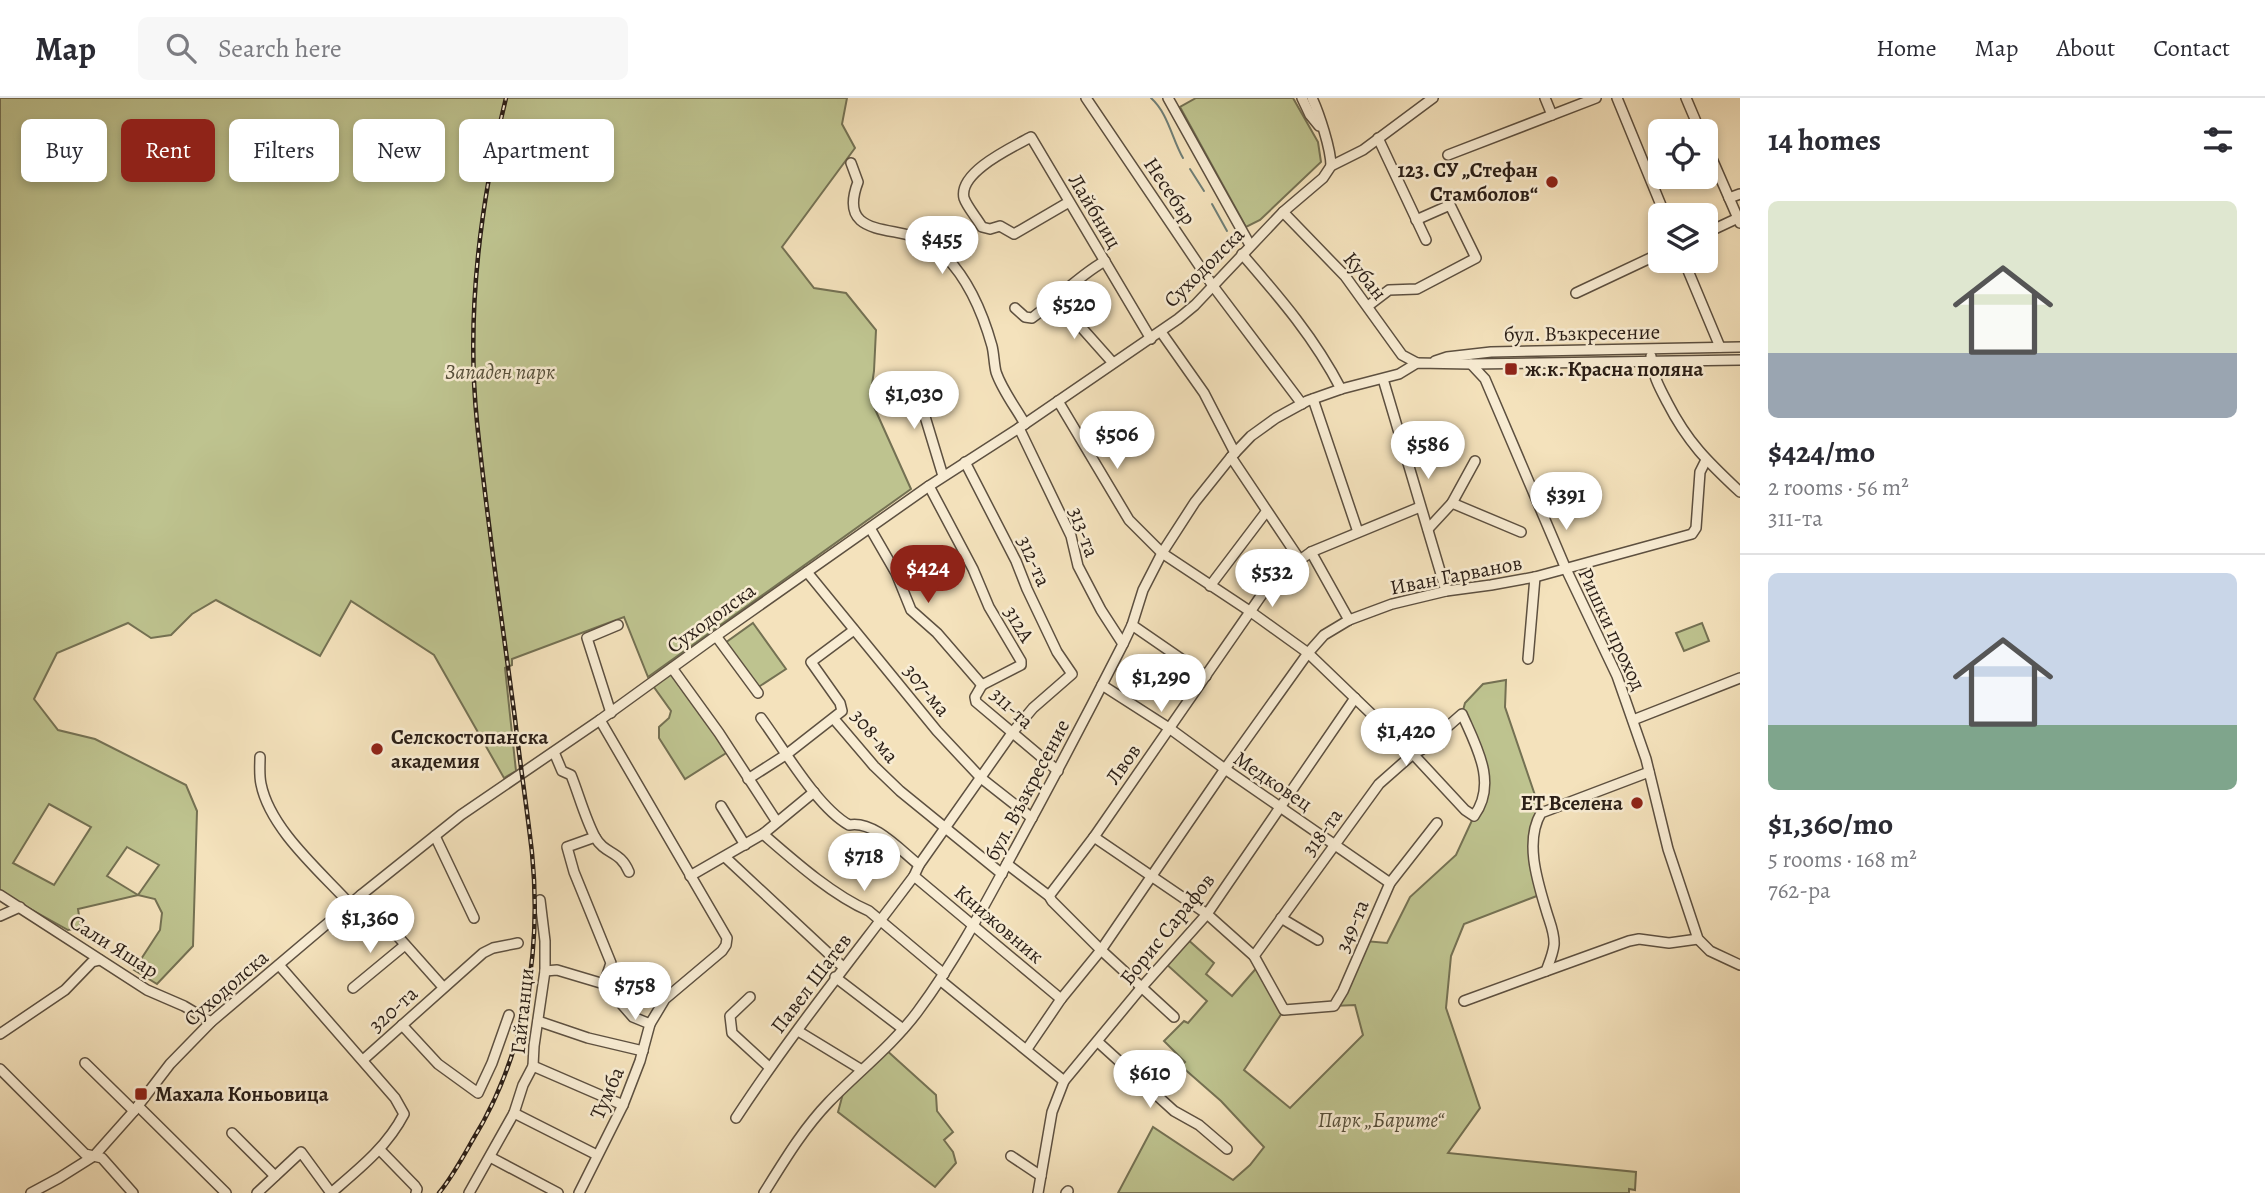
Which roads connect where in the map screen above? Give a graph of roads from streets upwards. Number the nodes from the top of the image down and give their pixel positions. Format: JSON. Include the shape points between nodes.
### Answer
{"nodes":[{"id":1,"x":1086,"y":98,"type":"edge"},
{"id":2,"x":1168,"y":98,"type":"edge"},
{"id":3,"x":1302,"y":98,"type":"edge"},
{"id":4,"x":1312,"y":98,"type":"edge"},
{"id":5,"x":1433,"y":98,"type":"edge"},
{"id":6,"x":1545,"y":98,"type":"edge"},
{"id":7,"x":1596,"y":98,"type":"edge"},
{"id":8,"x":1617,"y":98,"type":"edge"},
{"id":9,"x":1686,"y":98,"type":"edge"},
{"id":10,"x":1552,"y":115,"type":"junction"},
{"id":11,"x":1695,"y":119,"type":"edge"},
{"id":12,"x":1322,"y":130,"type":"junction"},
{"id":13,"x":1378,"y":138,"type":"junction"},
{"id":14,"x":1448,"y":155,"type":"dead end"},
{"id":15,"x":851,"y":163,"type":"dead end"},
{"id":16,"x":1331,"y":166,"type":"junction"},
{"id":17,"x":1718,"y":173,"type":"edge"},
{"id":18,"x":1740,"y":194,"type":"edge"},
{"id":19,"x":1729,"y":198,"type":"junction"},
{"id":20,"x":1069,"y":202,"type":"junction"},
{"id":21,"x":1660,"y":203,"type":"edge"},
{"id":22,"x":1283,"y":212,"type":"junction"},
{"id":23,"x":1416,"y":220,"type":"junction"},
{"id":24,"x":1739,"y":220,"type":"edge"},
{"id":25,"x":1718,"y":228,"type":"edge"},
{"id":26,"x":1426,"y":240,"type":"dead end"},
{"id":27,"x":1250,"y":245,"type":"junction"},
{"id":28,"x":1242,"y":254,"type":"junction"},
{"id":29,"x":1648,"y":259,"type":"edge"},
{"id":30,"x":1105,"y":261,"type":"junction"},
{"id":31,"x":1689,"y":273,"type":"edge"},
{"id":32,"x":1213,"y":286,"type":"junction"},
{"id":33,"x":1576,"y":293,"type":"dead end"},
{"id":34,"x":1057,"y":300,"type":"junction"},
{"id":35,"x":1368,"y":306,"type":"junction"},
{"id":36,"x":1015,"y":308,"type":"dead end"},
{"id":37,"x":1161,"y":332,"type":"junction"},
{"id":38,"x":1151,"y":339,"type":"junction"},
{"id":39,"x":1740,"y":346,"type":"edge"},
{"id":40,"x":1720,"y":347,"type":"junction"},
{"id":41,"x":1651,"y":349,"type":"junction"},
{"id":42,"x":1740,"y":360,"type":"edge"},
{"id":43,"x":1652,"y":362,"type":"junction"},
{"id":44,"x":1114,"y":363,"type":"junction"},
{"id":45,"x":1421,"y":363,"type":"junction"},
{"id":46,"x":1471,"y":364,"type":"junction"},
{"id":47,"x":913,"y":377,"type":"dead end"},
{"id":48,"x":1383,"y":379,"type":"junction"},
{"id":49,"x":1341,"y":389,"type":"junction"},
{"id":50,"x":1313,"y":399,"type":"junction"},
{"id":51,"x":1058,"y":401,"type":"junction"},
{"id":52,"x":1302,"y":404,"type":"junction"},
{"id":53,"x":1022,"y":426,"type":"junction"},
{"id":54,"x":1233,"y":455,"type":"junction"},
{"id":55,"x":1706,"y":460,"type":"junction"},
{"id":56,"x":1475,"y":461,"type":"dead end"},
{"id":57,"x":965,"y":462,"type":"junction"},
{"id":58,"x":943,"y":476,"type":"junction"},
{"id":59,"x":929,"y":486,"type":"junction"},
{"id":60,"x":1740,"y":492,"type":"edge"},
{"id":61,"x":1452,"y":503,"type":"junction"},
{"id":62,"x":1420,"y":508,"type":"junction"},
{"id":63,"x":1266,"y":512,"type":"junction"},
{"id":64,"x":870,"y":528,"type":"junction"},
{"id":65,"x":1428,"y":529,"type":"junction"},
{"id":66,"x":1358,"y":532,"type":"junction"},
{"id":67,"x":1521,"y":532,"type":"dead end"},
{"id":68,"x":1162,"y":552,"type":"junction"},
{"id":69,"x":1311,"y":552,"type":"junction"},
{"id":70,"x":1300,"y":559,"type":"junction"},
{"id":71,"x":1566,"y":569,"type":"junction"},
{"id":72,"x":807,"y":572,"type":"junction"},
{"id":73,"x":1535,"y":577,"type":"junction"},
{"id":74,"x":1210,"y":586,"type":"junction"},
{"id":75,"x":1446,"y":591,"type":"junction"},
{"id":76,"x":1251,"y":612,"type":"junction"},
{"id":77,"x":1349,"y":620,"type":"junction"},
{"id":78,"x":618,"y":625,"type":"dead end"},
{"id":79,"x":1132,"y":625,"type":"junction"},
{"id":80,"x":854,"y":631,"type":"junction"},
{"id":81,"x":716,"y":636,"type":"junction"},
{"id":82,"x":1123,"y":644,"type":"junction"},
{"id":83,"x":1308,"y":653,"type":"junction"},
{"id":84,"x":1528,"y":659,"type":"dead end"},
{"id":85,"x":672,"y":668,"type":"junction"},
{"id":86,"x":1072,"y":674,"type":"joint"},
{"id":87,"x":1206,"y":676,"type":"junction"},
{"id":88,"x":1740,"y":678,"type":"edge"},
{"id":89,"x":982,"y":685,"type":"junction"},
{"id":90,"x":1102,"y":685,"type":"junction"},
{"id":91,"x":758,"y":693,"type":"dead end"},
{"id":92,"x":1355,"y":698,"type":"junction"},
{"id":93,"x":611,"y":713,"type":"junction"},
{"id":94,"x":761,"y":718,"type":"dead end"},
{"id":95,"x":834,"y":719,"type":"junction"},
{"id":96,"x":600,"y":720,"type":"junction"},
{"id":97,"x":1633,"y":720,"type":"junction"},
{"id":98,"x":1169,"y":728,"type":"junction"},
{"id":99,"x":1012,"y":733,"type":"junction"},
{"id":100,"x":554,"y":752,"type":"junction"},
{"id":101,"x":787,"y":754,"type":"junction"},
{"id":102,"x":1413,"y":754,"type":"junction"},
{"id":103,"x":260,"y":757,"type":"dead end"},
{"id":104,"x":1224,"y":769,"type":"junction"},
{"id":105,"x":1058,"y":771,"type":"junction"},
{"id":106,"x":1649,"y":772,"type":"junction"},
{"id":107,"x":981,"y":778,"type":"junction"},
{"id":108,"x":748,"y":779,"type":"junction"},
{"id":109,"x":814,"y":792,"type":"junction"},
{"id":110,"x":721,"y":806,"type":"dead end"},
{"id":111,"x":1280,"y":807,"type":"junction"},
{"id":112,"x":1032,"y":818,"type":"junction"},
{"id":113,"x":777,"y":822,"type":"junction"},
{"id":114,"x":1437,"y":823,"type":"dead end"},
{"id":115,"x":945,"y":830,"type":"junction"},
{"id":116,"x":763,"y":834,"type":"junction"},
{"id":117,"x":435,"y":836,"type":"junction"},
{"id":118,"x":595,"y":837,"type":"junction"},
{"id":119,"x":1094,"y":837,"type":"junction"},
{"id":120,"x":1334,"y":844,"type":"junction"},
{"id":121,"x":745,"y":845,"type":"junction"},
{"id":122,"x":725,"y":857,"type":"junction"},
{"id":123,"x":1007,"y":864,"type":"junction"},
{"id":124,"x":919,"y":865,"type":"junction"},
{"id":125,"x":629,"y":872,"type":"dead end"},
{"id":126,"x":1002,"y":874,"type":"junction"},
{"id":127,"x":690,"y":876,"type":"junction"},
{"id":128,"x":914,"y":876,"type":"junction"},
{"id":129,"x":1153,"y":876,"type":"junction"},
{"id":130,"x":1390,"y":883,"type":"junction"},
{"id":131,"x":0,"y":895,"type":"edge"},
{"id":132,"x":361,"y":895,"type":"junction"},
{"id":133,"x":1049,"y":896,"type":"junction"},
{"id":134,"x":540,"y":900,"type":"dead end"},
{"id":135,"x":351,"y":904,"type":"junction"},
{"id":136,"x":20,"y":907,"type":"junction"},
{"id":137,"x":1207,"y":914,"type":"junction"},
{"id":138,"x":0,"y":916,"type":"edge"},
{"id":139,"x":474,"y":918,"type":"dead end"},
{"id":140,"x":1281,"y":918,"type":"junction"},
{"id":141,"x":881,"y":920,"type":"junction"},
{"id":142,"x":974,"y":924,"type":"junction"},
{"id":143,"x":1698,"y":939,"type":"junction"},
{"id":144,"x":1318,"y":940,"type":"dead end"},
{"id":145,"x":518,"y":943,"type":"dead end"},
{"id":146,"x":405,"y":945,"type":"junction"},
{"id":147,"x":1101,"y":950,"type":"junction"},
{"id":148,"x":1254,"y":956,"type":"junction"},
{"id":149,"x":100,"y":960,"type":"junction"},
{"id":150,"x":279,"y":965,"type":"junction"},
{"id":151,"x":1740,"y":965,"type":"edge"},
{"id":152,"x":843,"y":967,"type":"junction"},
{"id":153,"x":545,"y":971,"type":"junction"},
{"id":154,"x":1546,"y":971,"type":"junction"},
{"id":155,"x":835,"y":977,"type":"junction"},
{"id":156,"x":942,"y":977,"type":"junction"},
{"id":157,"x":604,"y":984,"type":"junction"},
{"id":158,"x":443,"y":987,"type":"junction"},
{"id":159,"x":354,"y":988,"type":"dead end"},
{"id":160,"x":1141,"y":988,"type":"junction"},
{"id":161,"x":751,"y":997,"type":"dead end"},
{"id":162,"x":1061,"y":999,"type":"junction"},
{"id":163,"x":1464,"y":1001,"type":"dead end"},
{"id":164,"x":509,"y":1015,"type":"dead end"},
{"id":165,"x":1174,"y":1017,"type":"dead end"},
{"id":166,"x":538,"y":1021,"type":"junction"},
{"id":167,"x":211,"y":1022,"type":"junction"},
{"id":168,"x":650,"y":1024,"type":"junction"},
{"id":169,"x":402,"y":1025,"type":"junction"},
{"id":170,"x":903,"y":1029,"type":"junction"},
{"id":171,"x":798,"y":1031,"type":"junction"},
{"id":172,"x":0,"y":1034,"type":"edge"},
{"id":173,"x":1098,"y":1042,"type":"junction"},
{"id":174,"x":1027,"y":1049,"type":"junction"},
{"id":175,"x":643,"y":1051,"type":"junction"},
{"id":176,"x":363,"y":1060,"type":"junction"},
{"id":177,"x":85,"y":1063,"type":"dead end"},
{"id":178,"x":533,"y":1066,"type":"junction"},
{"id":179,"x":769,"y":1067,"type":"junction"},
{"id":180,"x":0,"y":1069,"type":"edge"},
{"id":181,"x":862,"y":1070,"type":"junction"},
{"id":182,"x":1064,"y":1081,"type":"junction"},
{"id":183,"x":623,"y":1105,"type":"junction"},
{"id":184,"x":136,"y":1108,"type":"junction"},
{"id":185,"x":514,"y":1113,"type":"junction"},
{"id":186,"x":736,"y":1118,"type":"dead end"},
{"id":187,"x":232,"y":1133,"type":"dead end"},
{"id":188,"x":1227,"y":1149,"type":"dead end"},
{"id":189,"x":380,"y":1150,"type":"junction"},
{"id":190,"x":597,"y":1155,"type":"junction"},
{"id":191,"x":94,"y":1156,"type":"junction"},
{"id":192,"x":1011,"y":1156,"type":"dead end"},
{"id":193,"x":490,"y":1157,"type":"junction"},
{"id":194,"x":275,"y":1176,"type":"junction"},
{"id":195,"x":1041,"y":1176,"type":"junction"},
{"id":196,"x":261,"y":1192,"type":"edge"},
{"id":197,"x":31,"y":1193,"type":"edge"},
{"id":198,"x":133,"y":1193,"type":"edge"},
{"id":199,"x":226,"y":1193,"type":"edge"},
{"id":200,"x":331,"y":1193,"type":"edge"},
{"id":201,"x":416,"y":1193,"type":"edge"},
{"id":202,"x":469,"y":1193,"type":"edge"},
{"id":203,"x":558,"y":1193,"type":"edge"},
{"id":204,"x":579,"y":1193,"type":"edge"},
{"id":205,"x":764,"y":1193,"type":"edge"},
{"id":206,"x":1038,"y":1193,"type":"edge"}],
"edges":[{"from":1,"to":32,"type":"street","name":"Несебър"},
{"from":2,"to":27,"type":"street"},
{"from":3,"to":12,"type":"street"},
{"from":4,"to":12,"type":"street"},
{"from":5,"to":13,"type":"street","name":"Суходолска"},
{"from":6,"to":10,"type":"street"},
{"from":7,"to":10,"type":"street"},
{"from":8,"to":21,"type":"street"},
{"from":9,"to":11,"type":"street"},
{"from":10,"to":14,"type":"street"},
{"from":12,"to":16,"type":"street"},
{"from":13,"to":16,"type":"street","name":"Суходолска"},
{"from":13,"to":23,"type":"street"},
{"from":15,"to":53,"type":"street","name":"313-та","via":[[858,182],[852,198],[860,220],[879,230],[927,242],[960,274],[992,345],[996,373]]},
{"from":16,"to":22,"type":"street","name":"Суходолска"},
{"from":17,"to":19,"type":"street"},
{"from":18,"to":19,"type":"street"},
{"from":19,"to":24,"type":"street"},
{"from":20,"to":20,"type":"street","name":"Лайбниц","via":[[1031,137],[983,165],[965,184],[964,198],[982,227],[990,229],[1000,226],[1014,233]]},
{"from":20,"to":30,"type":"street","name":"Лайбниц"},
{"from":22,"to":27,"type":"street","name":"Суходолска"},
{"from":22,"to":35,"type":"street","name":"Кубан"},
{"from":23,"to":26,"type":"street"},
{"from":23,"to":35,"type":"street","via":[[1450,205],[1476,258],[1417,289],[1390,290]]},
{"from":24,"to":25,"type":"street"},
{"from":27,"to":28,"type":"street","name":"Суходолска"},
{"from":28,"to":32,"type":"street","name":"Суходолска"},
{"from":28,"to":49,"type":"street","via":[[1294,313]]},
{"from":29,"to":33,"type":"street"},
{"from":30,"to":34,"type":"street"},
{"from":30,"to":38,"type":"street","name":"Лайбниц"},
{"from":31,"to":40,"type":"street"},
{"from":32,"to":37,"type":"street","name":"Суходолска"},
{"from":32,"to":52,"type":"street","name":"Несебър"},
{"from":34,"to":36,"type":"street","via":[[1032,318]]},
{"from":34,"to":44,"type":"street"},
{"from":35,"to":45,"type":"street","name":"Кубан","via":[[1402,355]]},
{"from":37,"to":38,"type":"street","name":"Суходолска"},
{"from":37,"to":54,"type":"street","via":[[1204,393]]},
{"from":38,"to":44,"type":"street","name":"Суходолска"},
{"from":39,"to":40,"type":"street","name":"бул. Възкресение"},
{"from":40,"to":41,"type":"street","name":"бул. Възкресение"},
{"from":41,"to":43,"type":"street"},
{"from":41,"to":45,"type":"street","name":"бул. Възкресение","via":[[1490,352]]},
{"from":42,"to":43,"type":"street","name":"бул. Възкресение"},
{"from":43,"to":46,"type":"street","name":"бул. Възкресение"},
{"from":43,"to":55,"type":"street","via":[[1655,379],[1682,430]]},
{"from":44,"to":51,"type":"street","name":"Суходолска"},
{"from":45,"to":46,"type":"street","name":"бул. Възкресение"},
{"from":45,"to":48,"type":"street","name":"бул. Възкресение"},
{"from":46,"to":71,"type":"street","name":"Ришки проход","via":[[1485,379]]},
{"from":47,"to":58,"type":"street"},
{"from":48,"to":49,"type":"street","name":"бул. Възкресение"},
{"from":48,"to":62,"type":"street"},
{"from":49,"to":50,"type":"street","name":"бул. Възкресение"},
{"from":50,"to":52,"type":"street","name":"бул. Възкресение"},
{"from":50,"to":66,"type":"street"},
{"from":51,"to":53,"type":"street","name":"Суходолска"},
{"from":51,"to":68,"type":"street","via":[[1129,520]]},
{"from":52,"to":54,"type":"street","name":"бул. Възкресение","via":[[1259,430]]},
{"from":53,"to":57,"type":"street","name":"Суходолска"},
{"from":53,"to":82,"type":"street","name":"313-та","via":[[1071,536],[1078,566]]},
{"from":54,"to":63,"type":"street"},
{"from":54,"to":68,"type":"street","name":"бул. Възкресение"},
{"from":55,"to":60,"type":"street"},
{"from":55,"to":71,"type":"street","name":"Иван Гарванов","via":[[1700,472],[1694,533]]},
{"from":56,"to":61,"type":"street"},
{"from":57,"to":58,"type":"street","name":"Суходолска"},
{"from":57,"to":86,"type":"street","name":"312-та"},
{"from":58,"to":59,"type":"street","name":"Суходолска"},
{"from":59,"to":64,"type":"street","name":"Суходолска"},
{"from":59,"to":89,"type":"street","name":"312А","via":[[1021,661],[1021,666]]},
{"from":61,"to":65,"type":"street"},
{"from":61,"to":67,"type":"street"},
{"from":62,"to":65,"type":"street"},
{"from":62,"to":66,"type":"street","name":"Лвов"},
{"from":63,"to":70,"type":"street"},
{"from":63,"to":74,"type":"street"},
{"from":64,"to":72,"type":"street","name":"Суходолска"},
{"from":64,"to":89,"type":"street","name":"311-та","via":[[911,610]]},
{"from":65,"to":75,"type":"street"},
{"from":66,"to":69,"type":"street","name":"Лвов"},
{"from":68,"to":74,"type":"street"},
{"from":68,"to":79,"type":"street","name":"бул. Възкресение"},
{"from":69,"to":70,"type":"street","name":"Лвов"},
{"from":69,"to":77,"type":"street"},
{"from":70,"to":76,"type":"street","name":"Лвов","via":[[1272,580]]},
{"from":71,"to":73,"type":"street","name":"Иван Гарванов"},
{"from":71,"to":97,"type":"street","name":"Ришки проход"},
{"from":72,"to":80,"type":"street","name":"307-ма"},
{"from":72,"to":81,"type":"street","name":"Суходолска"},
{"from":73,"to":75,"type":"street","name":"Иван Гарванов"},
{"from":73,"to":84,"type":"street"},
{"from":74,"to":76,"type":"street"},
{"from":75,"to":77,"type":"street","name":"Иван Гарванов"},
{"from":76,"to":83,"type":"street"},
{"from":76,"to":87,"type":"street","name":"Лвов"},
{"from":77,"to":83,"type":"street","name":"Иван Гарванов","via":[[1324,635]]},
{"from":78,"to":93,"type":"street","via":[[587,638]]},
{"from":79,"to":82,"type":"street","name":"бул. Възкресение"},
{"from":79,"to":87,"type":"street"},
{"from":80,"to":95,"type":"street","name":"308-ма","via":[[811,662],[840,703],[842,711]]},
{"from":80,"to":107,"type":"street","name":"307-ма"},
{"from":81,"to":85,"type":"street","name":"Суходолска"},
{"from":81,"to":91,"type":"street"},
{"from":82,"to":90,"type":"street","name":"бул. Възкресение"},
{"from":83,"to":92,"type":"street"},
{"from":83,"to":104,"type":"street","name":"Иван Гарванов"},
{"from":85,"to":93,"type":"street","name":"Суходолска"},
{"from":85,"to":108,"type":"street"},
{"from":86,"to":99,"type":"street","name":"Павел Шатев"},
{"from":87,"to":98,"type":"street","name":"Лвов"},
{"from":88,"to":97,"type":"street","name":"Ришки проход"},
{"from":89,"to":99,"type":"street","name":"311-та","via":[[976,702]]},
{"from":90,"to":98,"type":"street","name":"Медковец"},
{"from":90,"to":105,"type":"street","name":"бул. Възкресение"},
{"from":92,"to":102,"type":"street"},
{"from":92,"to":111,"type":"street","name":"Борис Сарафов"},
{"from":93,"to":96,"type":"street","name":"Суходолска"},
{"from":94,"to":101,"type":"street"},
{"from":95,"to":101,"type":"street"},
{"from":95,"to":115,"type":"street","name":"308-ма","via":[[874,766]]},
{"from":96,"to":100,"type":"street","name":"Суходолска"},
{"from":96,"to":127,"type":"street"},
{"from":97,"to":106,"type":"street","name":"Ришки проход"},
{"from":98,"to":104,"type":"street","name":"Медковец"},
{"from":98,"to":119,"type":"street","name":"Лвов"},
{"from":99,"to":105,"type":"street","name":"311-та"},
{"from":99,"to":107,"type":"street","name":"Павел Шатев"},
{"from":100,"to":117,"type":"street","name":"Суходолска"},
{"from":100,"to":118,"type":"street","via":[[562,771],[571,775]]},
{"from":101,"to":108,"type":"street"},
{"from":101,"to":109,"type":"street"},
{"from":102,"to":102,"type":"street","name":"318-та","via":[[1462,714],[1484,764],[1483,804],[1474,816]]},
{"from":102,"to":120,"type":"street","name":"318-та","via":[[1379,784]]},
{"from":103,"to":135,"type":"street","via":[[261,784],[283,831]]},
{"from":104,"to":111,"type":"street","name":"Медковец"},
{"from":104,"to":129,"type":"street","name":"Иван Гарванов"},
{"from":105,"to":112,"type":"street","name":"бул. Възкресение"},
{"from":106,"to":143,"type":"street","name":"Ришки проход"},
{"from":106,"to":154,"type":"street","via":[[1541,813],[1535,822],[1536,873],[1554,944]]},
{"from":107,"to":112,"type":"street","name":"307-ма"},
{"from":107,"to":115,"type":"street","name":"Павел Шатев"},
{"from":108,"to":113,"type":"street"},
{"from":109,"to":113,"type":"street"},
{"from":109,"to":124,"type":"street","via":[[839,820],[876,831]]},
{"from":110,"to":121,"type":"street"},
{"from":111,"to":120,"type":"street","name":"Медковец"},
{"from":111,"to":137,"type":"street","name":"Борис Сарафов"},
{"from":112,"to":123,"type":"street","name":"бул. Възкресение"},
{"from":113,"to":116,"type":"street"},
{"from":114,"to":130,"type":"street","name":"349-та"},
{"from":115,"to":124,"type":"street","name":"Павел Шатев"},
{"from":115,"to":126,"type":"street","name":"308-ма"},
{"from":116,"to":121,"type":"street"},
{"from":116,"to":141,"type":"street","via":[[794,861]]},
{"from":117,"to":132,"type":"street","name":"Суходолска"},
{"from":117,"to":139,"type":"street"},
{"from":118,"to":125,"type":"street","via":[[624,859]]},
{"from":118,"to":157,"type":"street","via":[[567,847],[611,963]]},
{"from":119,"to":129,"type":"street"},
{"from":119,"to":133,"type":"street","name":"Лвов"},
{"from":120,"to":130,"type":"street","name":"Медковец"},
{"from":120,"to":140,"type":"street","name":"318-та"},
{"from":121,"to":122,"type":"street"},
{"from":122,"to":127,"type":"street"},
{"from":122,"to":152,"type":"street"},
{"from":123,"to":126,"type":"street","name":"бул. Възкресение"},
{"from":123,"to":133,"type":"street"},
{"from":124,"to":128,"type":"street","name":"Павел Шатев"},
{"from":126,"to":142,"type":"street","name":"бул. Възкресение"},
{"from":127,"to":168,"type":"street","name":"Тумба","via":[[724,931],[726,945],[665,999]]},
{"from":128,"to":141,"type":"street","name":"Павел Шатев"},
{"from":128,"to":142,"type":"street","name":"Книжовник"},
{"from":129,"to":137,"type":"street"},
{"from":129,"to":147,"type":"street","name":"Иван Гарванов"},
{"from":130,"to":148,"type":"street","name":"349-та","via":[[1334,1006],[1284,1010]]},
{"from":131,"to":136,"type":"street","name":"Сали Яшар"},
{"from":132,"to":135,"type":"street","name":"Суходолска"},
{"from":132,"to":146,"type":"street"},
{"from":133,"to":147,"type":"street"},
{"from":134,"to":153,"type":"street","name":"Гайтанци"},
{"from":135,"to":150,"type":"street","name":"Суходолска"},
{"from":136,"to":138,"type":"street"},
{"from":136,"to":149,"type":"street","name":"Сали Яшар"},
{"from":137,"to":148,"type":"street"},
{"from":137,"to":160,"type":"street","name":"Борис Сарафов"},
{"from":140,"to":144,"type":"street"},
{"from":140,"to":148,"type":"street","name":"318-та"},
{"from":141,"to":152,"type":"street","name":"Павел Шатев"},
{"from":141,"to":156,"type":"street"},
{"from":142,"to":156,"type":"street","name":"бул. Възкресение"},
{"from":142,"to":162,"type":"street","name":"Книжовник"},
{"from":143,"to":151,"type":"street","via":[[1710,951]]},
{"from":143,"to":154,"type":"street","via":[[1629,941]]},
{"from":145,"to":158,"type":"street","name":"320-та","via":[[483,953]]},
{"from":146,"to":158,"type":"street"},
{"from":146,"to":159,"type":"street"},
{"from":147,"to":160,"type":"street"},
{"from":147,"to":162,"type":"street","name":"Иван Гарванов"},
{"from":149,"to":167,"type":"street","name":"Сали Яшар"},
{"from":149,"to":172,"type":"street"},
{"from":150,"to":167,"type":"street","name":"Суходолска"},
{"from":150,"to":176,"type":"street"},
{"from":152,"to":155,"type":"street","name":"Павел Шатев"},
{"from":153,"to":157,"type":"street","via":[[557,970]]},
{"from":153,"to":166,"type":"street","name":"Гайтанци"},
{"from":154,"to":163,"type":"street"},
{"from":155,"to":170,"type":"street"},
{"from":155,"to":171,"type":"street","name":"Павел Шатев"},
{"from":156,"to":170,"type":"street","name":"бул. Възкресение"},
{"from":156,"to":174,"type":"street"},
{"from":157,"to":168,"type":"street","via":[[633,1017]]},
{"from":158,"to":169,"type":"street","name":"320-та"},
{"from":160,"to":165,"type":"street"},
{"from":160,"to":173,"type":"street","name":"Борис Сарафов"},
{"from":161,"to":179,"type":"street","via":[[730,1016],[732,1033]]},
{"from":162,"to":174,"type":"street","name":"Иван Гарванов"},
{"from":164,"to":169,"type":"street","via":[[478,1093],[438,1064]]},
{"from":166,"to":175,"type":"street"},
{"from":166,"to":178,"type":"street","name":"Гайтанци"},
{"from":167,"to":184,"type":"street","name":"Суходолска"},
{"from":168,"to":175,"type":"street","name":"Тумба"},
{"from":169,"to":176,"type":"street","name":"320-та"},
{"from":170,"to":181,"type":"street","name":"бул. Възкресение"},
{"from":171,"to":179,"type":"street","name":"Павел Шатев"},
{"from":171,"to":181,"type":"street"},
{"from":173,"to":182,"type":"street","name":"Борис Сарафов"},
{"from":173,"to":188,"type":"street","via":[[1174,1111]]},
{"from":174,"to":182,"type":"street"},
{"from":175,"to":183,"type":"street","name":"Тумба"},
{"from":176,"to":189,"type":"street","via":[[404,1114]]},
{"from":177,"to":184,"type":"street"},
{"from":178,"to":183,"type":"street"},
{"from":178,"to":185,"type":"street","name":"Гайтанци"},
{"from":179,"to":186,"type":"street","name":"Павел Шатев"},
{"from":180,"to":191,"type":"street","via":[[85,1154]]},
{"from":181,"to":205,"type":"street","name":"бул. Възкресение","via":[[808,1126]]},
{"from":182,"to":195,"type":"street","name":"Борис Сарафов","via":[[1052,1112]]},
{"from":183,"to":190,"type":"street","name":"Тумба"},
{"from":184,"to":191,"type":"street","name":"Суходолска"},
{"from":184,"to":199,"type":"street"},
{"from":185,"to":190,"type":"street"},
{"from":185,"to":193,"type":"street","name":"Гайтанци"},
{"from":187,"to":194,"type":"street"},
{"from":189,"to":200,"type":"street"},
{"from":189,"to":201,"type":"street","via":[[415,1186]]},
{"from":190,"to":204,"type":"street","name":"Тумба"},
{"from":191,"to":197,"type":"street","name":"Суходолска"},
{"from":191,"to":198,"type":"street","via":[[102,1158]]},
{"from":192,"to":195,"type":"street"},
{"from":193,"to":202,"type":"street","name":"Гайтанци"},
{"from":193,"to":203,"type":"street"},
{"from":194,"to":196,"type":"street"},
{"from":194,"to":200,"type":"street","via":[[302,1152]]},
{"from":195,"to":206,"type":"street","name":"Борис Сарафов"}]}
